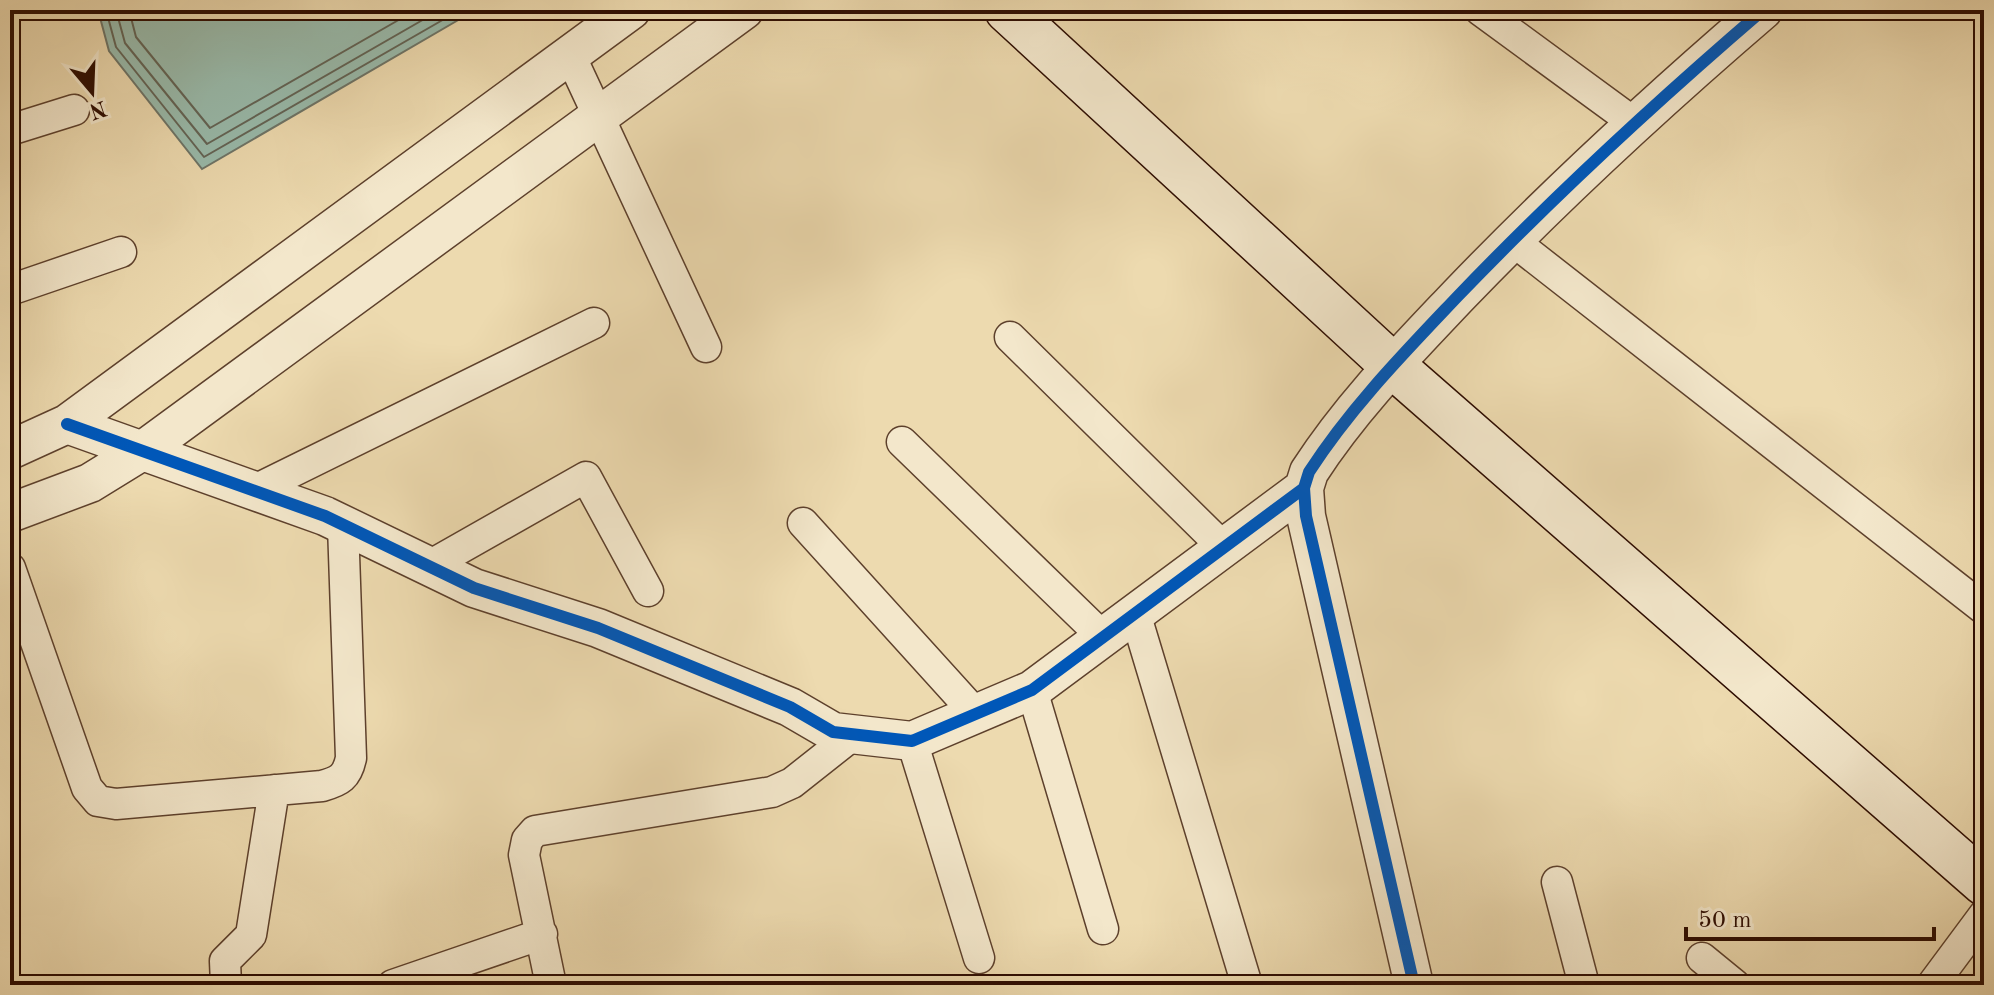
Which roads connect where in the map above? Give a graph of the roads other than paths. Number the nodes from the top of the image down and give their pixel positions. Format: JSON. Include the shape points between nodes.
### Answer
{"nodes":[{"id":1,"x":631,"y":10,"type":"edge"},
{"id":2,"x":744,"y":10,"type":"edge"},
{"id":3,"x":1007,"y":10,"type":"edge"},
{"id":4,"x":1480,"y":10,"type":"edge"},
{"id":5,"x":1763,"y":10,"type":"edge"},
{"id":6,"x":570,"y":55,"type":"junction"},
{"id":7,"x":74,"y":110,"type":"dead end"},
{"id":8,"x":599,"y":116,"type":"junction"},
{"id":9,"x":1633,"y":122,"type":"junction"},
{"id":10,"x":10,"y":130,"type":"edge"},
{"id":11,"x":1512,"y":240,"type":"junction"},
{"id":12,"x":121,"y":252,"type":"dead end"},
{"id":13,"x":10,"y":290,"type":"edge"},
{"id":14,"x":594,"y":323,"type":"dead end"},
{"id":15,"x":1010,"y":337,"type":"dead end"},
{"id":16,"x":706,"y":347,"type":"dead end"},
{"id":17,"x":1392,"y":365,"type":"junction"},
{"id":18,"x":67,"y":424,"type":"junction"},
{"id":19,"x":902,"y":442,"type":"dead end"},
{"id":20,"x":10,"y":450,"type":"edge"},
{"id":21,"x":142,"y":451,"type":"junction"},
{"id":22,"x":1304,"y":488,"type":"junction"},
{"id":23,"x":255,"y":490,"type":"junction"},
{"id":24,"x":10,"y":513,"type":"edge"},
{"id":25,"x":803,"y":523,"type":"dead end"},
{"id":26,"x":343,"y":525,"type":"junction"},
{"id":27,"x":1225,"y":549,"type":"junction"},
{"id":28,"x":429,"y":566,"type":"junction"},
{"id":29,"x":10,"y":568,"type":"edge"},
{"id":30,"x":648,"y":591,"type":"dead end"},
{"id":31,"x":1984,"y":609,"type":"edge"},
{"id":32,"x":1135,"y":613,"type":"junction"},
{"id":33,"x":1103,"y":637,"type":"junction"},
{"id":34,"x":1032,"y":690,"type":"junction"},
{"id":35,"x":976,"y":714,"type":"junction"},
{"id":36,"x":854,"y":734,"type":"junction"},
{"id":37,"x":912,"y":741,"type":"junction"},
{"id":38,"x":274,"y":790,"type":"junction"},
{"id":39,"x":1557,"y":882,"type":"dead end"},
{"id":40,"x":1984,"y":883,"type":"edge"},
{"id":41,"x":1984,"y":915,"type":"edge"},
{"id":42,"x":1103,"y":929,"type":"dead end"},
{"id":43,"x":542,"y":934,"type":"junction"},
{"id":44,"x":979,"y":958,"type":"dead end"},
{"id":45,"x":1702,"y":958,"type":"dead end"},
{"id":46,"x":226,"y":985,"type":"edge"},
{"id":47,"x":393,"y":985,"type":"edge"},
{"id":48,"x":551,"y":985,"type":"edge"},
{"id":49,"x":1247,"y":985,"type":"edge"},
{"id":50,"x":1414,"y":985,"type":"edge"},
{"id":51,"x":1584,"y":985,"type":"edge"},
{"id":52,"x":1735,"y":985,"type":"edge"},
{"id":53,"x":1932,"y":985,"type":"edge"}],
"edges":[{"from":1,"to":6,"type":"street"},
{"from":2,"to":8,"type":"street"},
{"from":3,"to":17,"type":"main road"},
{"from":4,"to":9,"type":"street"},
{"from":5,"to":9,"type":"street"},
{"from":6,"to":8,"type":"street"},
{"from":6,"to":18,"type":"street"},
{"from":7,"to":10,"type":"street"},
{"from":8,"to":16,"type":"street"},
{"from":8,"to":21,"type":"street"},
{"from":9,"to":11,"type":"street"},
{"from":11,"to":17,"type":"street"},
{"from":11,"to":31,"type":"street"},
{"from":12,"to":13,"type":"street"},
{"from":14,"to":23,"type":"street"},
{"from":15,"to":27,"type":"street"},
{"from":17,"to":22,"type":"street","via":[[1325,447]]},
{"from":17,"to":40,"type":"main road"},
{"from":18,"to":20,"type":"street"},
{"from":18,"to":21,"type":"street"},
{"from":19,"to":33,"type":"street"},
{"from":21,"to":23,"type":"street"},
{"from":21,"to":24,"type":"street","via":[[90,483]]},
{"from":22,"to":27,"type":"street"},
{"from":22,"to":50,"type":"street","via":[[1306,516]]},
{"from":23,"to":26,"type":"street"},
{"from":25,"to":35,"type":"street"},
{"from":26,"to":28,"type":"street"},
{"from":26,"to":38,"type":"street","via":[[348,773],[322,786]]},
{"from":27,"to":32,"type":"street"},
{"from":28,"to":30,"type":"street","via":[[586,477]]},
{"from":28,"to":36,"type":"street","via":[[474,588],[598,628],[790,707],[833,732]]},
{"from":29,"to":38,"type":"street","via":[[87,788],[98,801],[116,804]]},
{"from":32,"to":33,"type":"street"},
{"from":32,"to":49,"type":"street"},
{"from":33,"to":34,"type":"street"},
{"from":34,"to":35,"type":"street"},
{"from":34,"to":42,"type":"street"},
{"from":35,"to":37,"type":"street"},
{"from":36,"to":37,"type":"street"},
{"from":36,"to":43,"type":"street","via":[[792,783],[772,792],[535,831],[524,855]]},
{"from":37,"to":44,"type":"street"},
{"from":38,"to":46,"type":"street","via":[[251,935],[225,961]]},
{"from":39,"to":51,"type":"street"},
{"from":41,"to":53,"type":"street"},
{"from":43,"to":47,"type":"street"},
{"from":43,"to":48,"type":"street"},
{"from":45,"to":52,"type":"street"}]}
